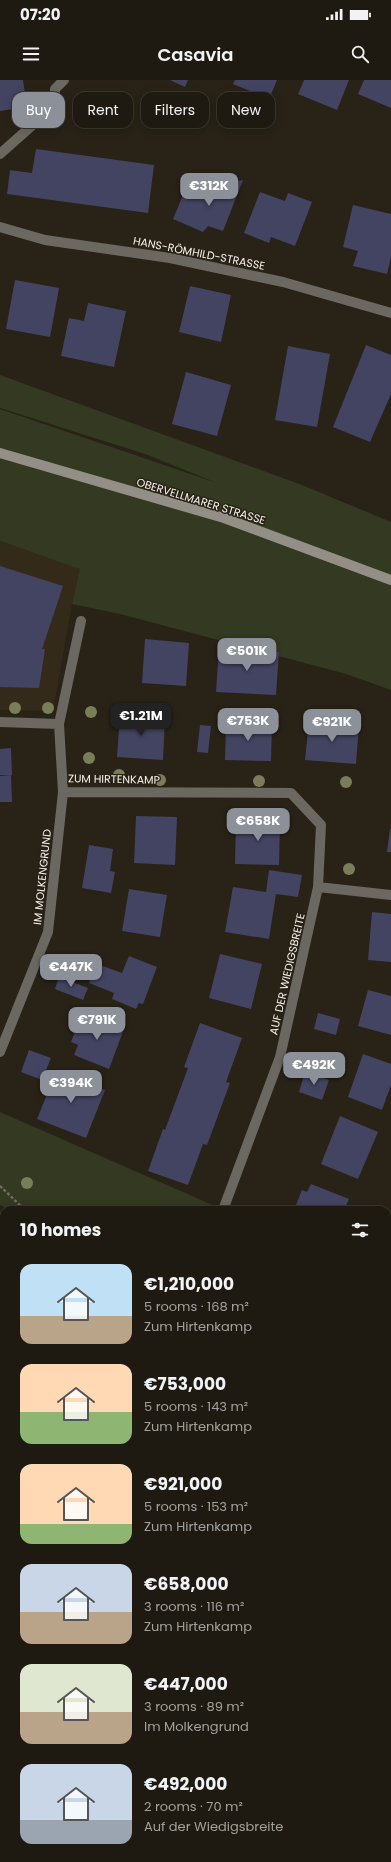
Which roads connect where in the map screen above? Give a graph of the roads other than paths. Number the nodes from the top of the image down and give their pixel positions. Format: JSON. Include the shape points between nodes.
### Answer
{"nodes":[{"id":1,"x":64,"y":80,"type":"edge"},
{"id":2,"x":0,"y":154,"type":"edge"},
{"id":3,"x":0,"y":227,"type":"edge"},
{"id":4,"x":390,"y":309,"type":"edge"},
{"id":5,"x":0,"y":453,"type":"edge"},
{"id":6,"x":391,"y":580,"type":"edge"},
{"id":7,"x":81,"y":621,"type":"dead end"},
{"id":8,"x":0,"y":722,"type":"edge"},
{"id":9,"x":59,"y":724,"type":"junction"},
{"id":10,"x":63,"y":792,"type":"junction"},
{"id":11,"x":291,"y":793,"type":"joint"},
{"id":12,"x":318,"y":887,"type":"junction"},
{"id":13,"x":391,"y":895,"type":"edge"},
{"id":14,"x":0,"y":1052,"type":"edge"},
{"id":15,"x":224,"y":1206,"type":"edge"}],
"edges":[{"from":1,"to":2,"type":"street","via":[[55,89],[54,106]]},
{"from":3,"to":4,"type":"street","name":"HANS-RÖMHILD-STRASSE","via":[[45,240],[170,258],[284,282]]},
{"from":5,"to":6,"type":"main road","name":"OBERVELLMARER STRASSE","via":[[224,518]]},
{"from":7,"to":9,"type":"street","name":"ZUM HIRTENKAMP"},
{"from":8,"to":9,"type":"street"},
{"from":9,"to":10,"type":"street","name":"ZUM HIRTENKAMP"},
{"from":10,"to":11,"type":"street","name":"ZUM HIRTENKAMP"},
{"from":10,"to":14,"type":"street","name":"IM MOLKENGRUND","via":[[48,932]]},
{"from":11,"to":12,"type":"street","name":"AUF DER WIEDIGSBREITE","via":[[321,825]]},
{"from":12,"to":13,"type":"street"},
{"from":12,"to":15,"type":"street","name":"AUF DER WIEDIGSBREITE","via":[[280,1057]]}]}
